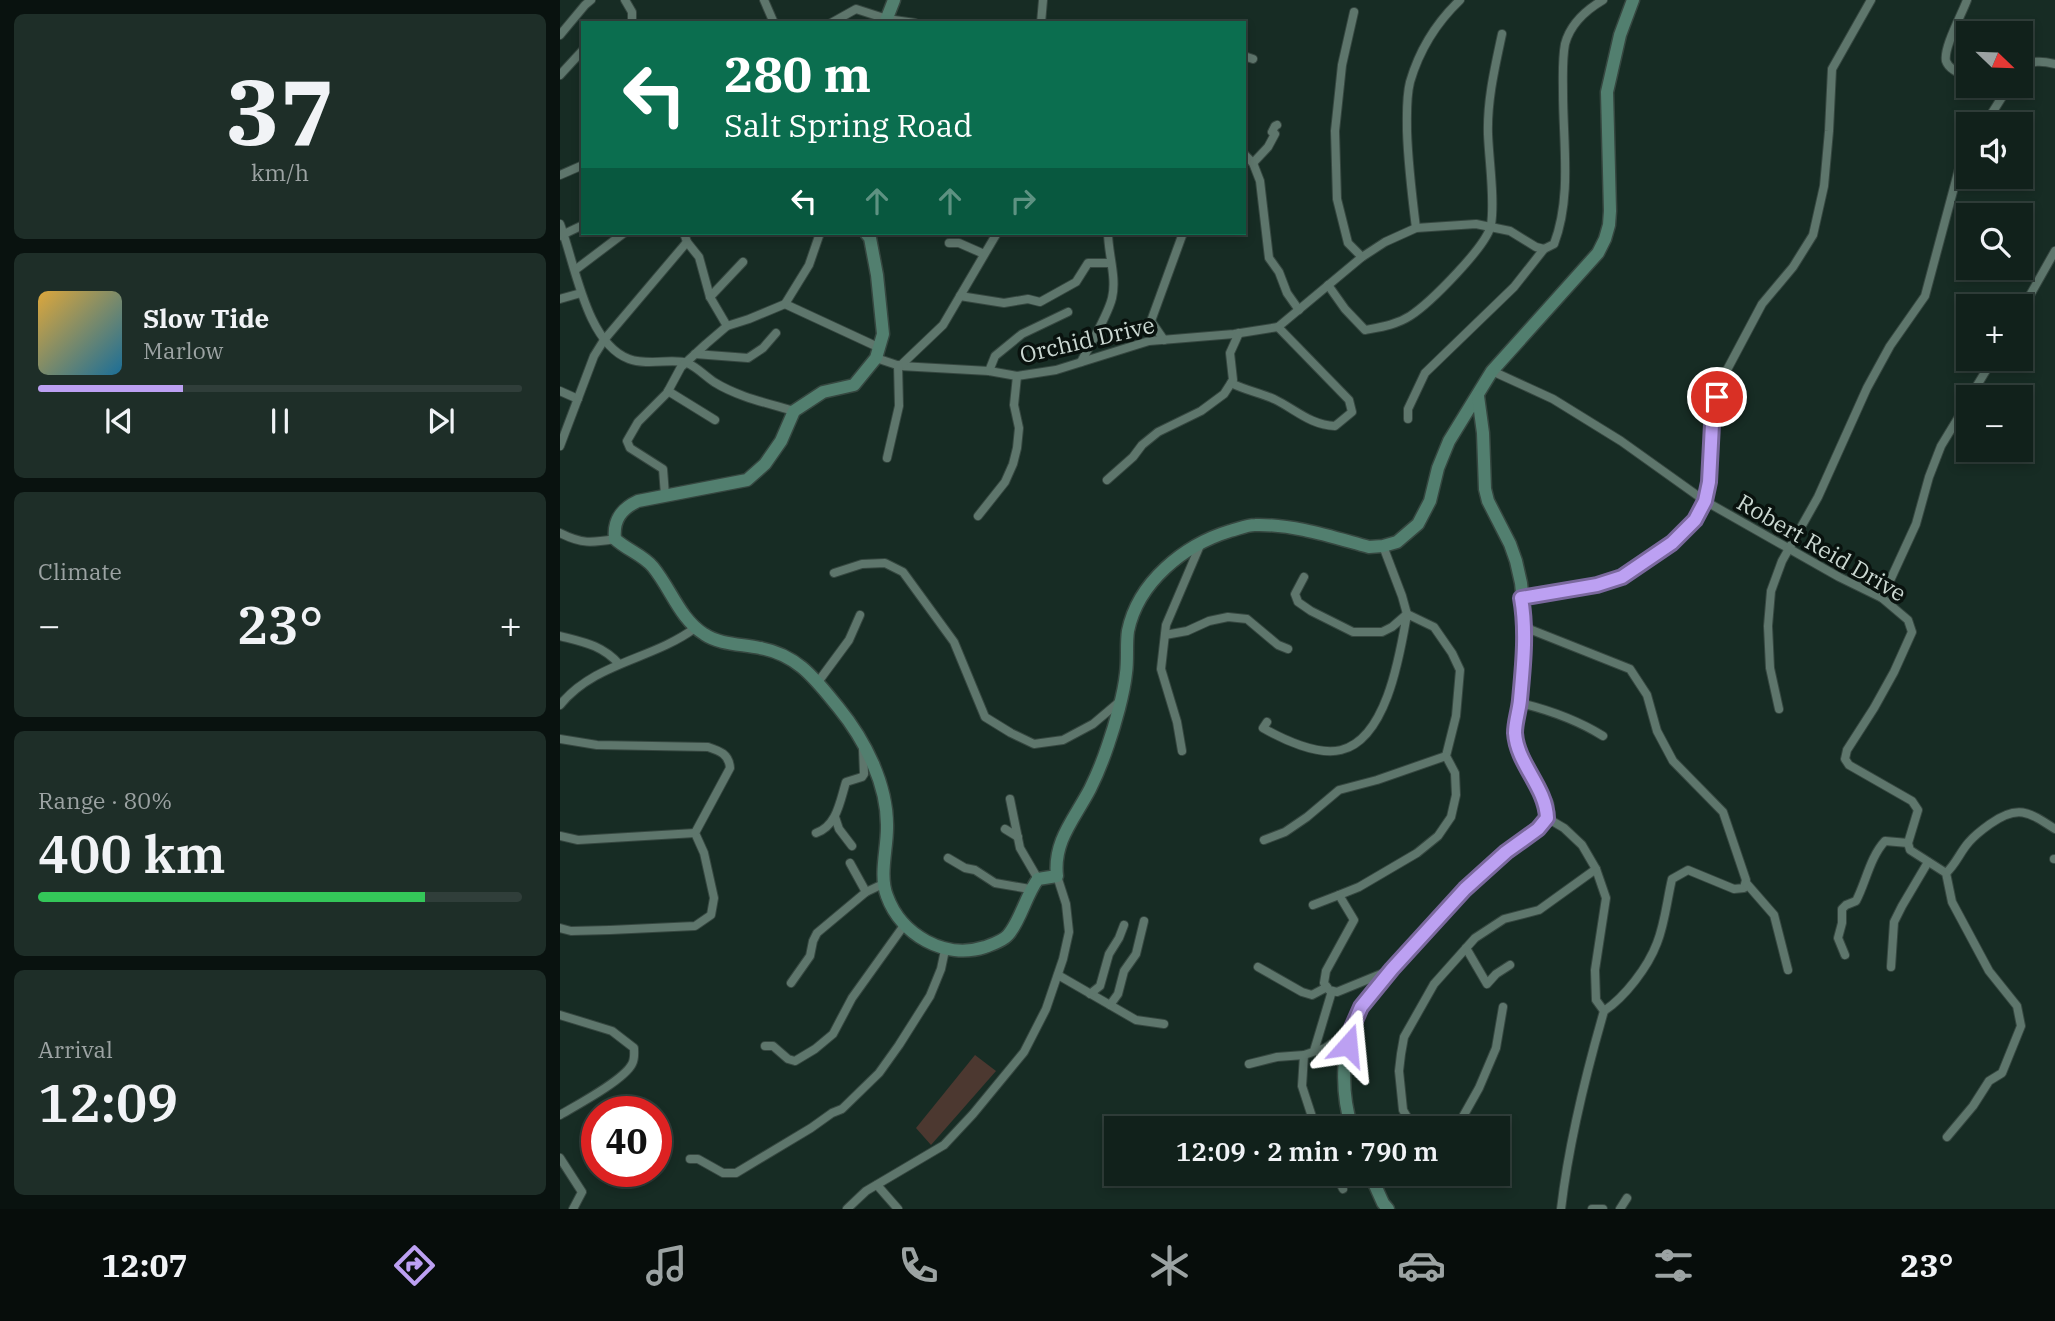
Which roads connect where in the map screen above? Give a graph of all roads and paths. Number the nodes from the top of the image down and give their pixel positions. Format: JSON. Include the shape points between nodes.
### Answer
{"nodes":[{"id":1,"x":591,"y":0,"type":"edge"},
{"id":2,"x":625,"y":0,"type":"edge"},
{"id":3,"x":764,"y":0,"type":"edge"},
{"id":4,"x":894,"y":0,"type":"edge"},
{"id":5,"x":1043,"y":0,"type":"edge"},
{"id":6,"x":1461,"y":0,"type":"edge"},
{"id":7,"x":1603,"y":0,"type":"edge"},
{"id":8,"x":1633,"y":0,"type":"edge"},
{"id":9,"x":1871,"y":0,"type":"edge"},
{"id":10,"x":1967,"y":0,"type":"edge"},
{"id":11,"x":1354,"y":12,"type":"dead end"},
{"id":12,"x":632,"y":21,"type":"edge"},
{"id":13,"x":773,"y":21,"type":"edge"},
{"id":14,"x":835,"y":21,"type":"edge"},
{"id":15,"x":886,"y":21,"type":"edge"},
{"id":16,"x":1041,"y":21,"type":"edge"},
{"id":17,"x":1959,"y":21,"type":"edge"},
{"id":18,"x":1956,"y":28,"type":"edge"},
{"id":19,"x":1502,"y":33,"type":"dead end"},
{"id":20,"x":560,"y":35,"type":"edge"},
{"id":21,"x":581,"y":52,"type":"edge"},
{"id":22,"x":2034,"y":61,"type":"edge"},
{"id":23,"x":2055,"y":64,"type":"edge"},
{"id":24,"x":1956,"y":71,"type":"edge"},
{"id":25,"x":560,"y":75,"type":"edge"},
{"id":26,"x":1277,"y":125,"type":"dead end"},
{"id":27,"x":1246,"y":156,"type":"edge"},
{"id":28,"x":1253,"y":163,"type":"junction"},
{"id":29,"x":581,"y":165,"type":"edge"},
{"id":30,"x":560,"y":175,"type":"edge"},
{"id":31,"x":1956,"y":180,"type":"edge"},
{"id":32,"x":560,"y":224,"type":"edge"},
{"id":33,"x":581,"y":226,"type":"edge"},
{"id":34,"x":1491,"y":226,"type":"junction"},
{"id":35,"x":1416,"y":228,"type":"junction"},
{"id":36,"x":562,"y":235,"type":"edge"},
{"id":37,"x":621,"y":235,"type":"edge"},
{"id":38,"x":685,"y":235,"type":"edge"},
{"id":39,"x":819,"y":235,"type":"edge"},
{"id":40,"x":870,"y":235,"type":"edge"},
{"id":41,"x":996,"y":235,"type":"edge"},
{"id":42,"x":1108,"y":235,"type":"edge"},
{"id":43,"x":1182,"y":235,"type":"edge"},
{"id":44,"x":687,"y":242,"type":"junction"},
{"id":45,"x":949,"y":243,"type":"dead end"},
{"id":46,"x":1544,"y":249,"type":"junction"},
{"id":47,"x":2055,"y":251,"type":"edge"},
{"id":48,"x":984,"y":254,"type":"junction"},
{"id":49,"x":1362,"y":257,"type":"junction"},
{"id":50,"x":743,"y":262,"type":"dead end"},
{"id":51,"x":1111,"y":263,"type":"junction"},
{"id":52,"x":575,"y":270,"type":"junction"},
{"id":53,"x":1328,"y":285,"type":"junction"},
{"id":54,"x":581,"y":293,"type":"junction"},
{"id":55,"x":2031,"y":294,"type":"edge"},
{"id":56,"x":960,"y":296,"type":"junction"},
{"id":57,"x":710,"y":297,"type":"junction"},
{"id":58,"x":560,"y":299,"type":"edge"},
{"id":59,"x":785,"y":304,"type":"junction"},
{"id":60,"x":1298,"y":310,"type":"junction"},
{"id":61,"x":1068,"y":312,"type":"dead end"},
{"id":62,"x":727,"y":326,"type":"junction"},
{"id":63,"x":1278,"y":327,"type":"junction"},
{"id":64,"x":776,"y":333,"type":"dead end"},
{"id":65,"x":1239,"y":333,"type":"junction"},
{"id":66,"x":604,"y":340,"type":"junction"},
{"id":67,"x":1164,"y":340,"type":"junction"},
{"id":68,"x":878,"y":353,"type":"junction"},
{"id":69,"x":695,"y":354,"type":"junction"},
{"id":70,"x":686,"y":362,"type":"junction"},
{"id":71,"x":1081,"y":362,"type":"junction"},
{"id":72,"x":899,"y":366,"type":"junction"},
{"id":73,"x":1492,"y":370,"type":"junction"},
{"id":74,"x":989,"y":371,"type":"junction"},
{"id":75,"x":1017,"y":376,"type":"junction"},
{"id":76,"x":1231,"y":383,"type":"junction"},
{"id":77,"x":560,"y":391,"type":"edge"},
{"id":78,"x":668,"y":391,"type":"junction"},
{"id":79,"x":1478,"y":396,"type":"junction"},
{"id":80,"x":578,"y":399,"type":"junction"},
{"id":81,"x":794,"y":411,"type":"junction"},
{"id":82,"x":1408,"y":419,"type":"dead end"},
{"id":83,"x":715,"y":420,"type":"dead end"},
{"id":84,"x":1956,"y":422,"type":"edge"},
{"id":85,"x":560,"y":446,"type":"edge"},
{"id":86,"x":887,"y":458,"type":"dead end"},
{"id":87,"x":1107,"y":480,"type":"dead end"},
{"id":88,"x":665,"y":495,"type":"junction"},
{"id":89,"x":1705,"y":501,"type":"junction"},
{"id":90,"x":978,"y":516,"type":"dead end"},
{"id":91,"x":560,"y":533,"type":"edge"},
{"id":92,"x":615,"y":539,"type":"junction"},
{"id":93,"x":1201,"y":543,"type":"junction"},
{"id":94,"x":1383,"y":546,"type":"junction"},
{"id":95,"x":1790,"y":549,"type":"junction"},
{"id":96,"x":834,"y":572,"type":"dead end"},
{"id":97,"x":1304,"y":577,"type":"dead end"},
{"id":98,"x":1521,"y":598,"type":"junction"},
{"id":99,"x":1882,"y":598,"type":"junction"},
{"id":100,"x":1407,"y":614,"type":"junction"},
{"id":101,"x":860,"y":615,"type":"dead end"},
{"id":102,"x":1524,"y":627,"type":"junction"},
{"id":103,"x":695,"y":628,"type":"junction"},
{"id":104,"x":1165,"y":635,"type":"junction"},
{"id":105,"x":560,"y":636,"type":"edge"},
{"id":106,"x":1288,"y":649,"type":"dead end"},
{"id":107,"x":619,"y":663,"type":"junction"},
{"id":108,"x":818,"y":682,"type":"junction"},
{"id":109,"x":1119,"y":702,"type":"junction"},
{"id":110,"x":1520,"y":703,"type":"junction"},
{"id":111,"x":560,"y":705,"type":"edge"},
{"id":112,"x":1779,"y":709,"type":"dead end"},
{"id":113,"x":1267,"y":722,"type":"dead end"},
{"id":114,"x":1603,"y":736,"type":"dead end"},
{"id":115,"x":560,"y":739,"type":"edge"},
{"id":116,"x":862,"y":743,"type":"junction"},
{"id":117,"x":1182,"y":751,"type":"dead end"},
{"id":118,"x":1446,"y":756,"type":"junction"},
{"id":119,"x":1010,"y":799,"type":"dead end"},
{"id":120,"x":835,"y":817,"type":"junction"},
{"id":121,"x":1547,"y":818,"type":"junction"},
{"id":122,"x":1005,"y":829,"type":"dead end"},
{"id":123,"x":2055,"y":829,"type":"edge"},
{"id":124,"x":695,"y":833,"type":"junction"},
{"id":125,"x":816,"y":833,"type":"dead end"},
{"id":126,"x":560,"y":836,"type":"edge"},
{"id":127,"x":1018,"y":836,"type":"junction"},
{"id":128,"x":1264,"y":840,"type":"dead end"},
{"id":129,"x":1908,"y":843,"type":"junction"},
{"id":130,"x":852,"y":846,"type":"dead end"},
{"id":131,"x":948,"y":858,"type":"dead end"},
{"id":132,"x":1928,"y":862,"type":"junction"},
{"id":133,"x":850,"y":863,"type":"dead end"},
{"id":134,"x":1596,"y":869,"type":"junction"},
{"id":135,"x":1946,"y":873,"type":"junction"},
{"id":136,"x":1057,"y":876,"type":"junction"},
{"id":137,"x":883,"y":884,"type":"junction"},
{"id":138,"x":1034,"y":884,"type":"junction"},
{"id":139,"x":1747,"y":884,"type":"junction"},
{"id":140,"x":866,"y":892,"type":"junction"},
{"id":141,"x":1339,"y":895,"type":"junction"},
{"id":142,"x":1313,"y":905,"type":"dead end"},
{"id":143,"x":1144,"y":921,"type":"dead end"},
{"id":144,"x":905,"y":923,"type":"junction"},
{"id":145,"x":1124,"y":925,"type":"dead end"},
{"id":146,"x":560,"y":928,"type":"edge"},
{"id":147,"x":1466,"y":948,"type":"junction"},
{"id":148,"x":945,"y":950,"type":"junction"},
{"id":149,"x":1844,"y":955,"type":"dead end"},
{"id":150,"x":1510,"y":965,"type":"dead end"},
{"id":151,"x":1258,"y":967,"type":"dead end"},
{"id":152,"x":1891,"y":967,"type":"dead end"},
{"id":153,"x":1392,"y":969,"type":"junction"},
{"id":154,"x":1788,"y":970,"type":"dead end"},
{"id":155,"x":1058,"y":975,"type":"junction"},
{"id":156,"x":791,"y":983,"type":"dead end"},
{"id":157,"x":1329,"y":989,"type":"junction"},
{"id":158,"x":1090,"y":994,"type":"junction"},
{"id":159,"x":1110,"y":1005,"type":"junction"},
{"id":160,"x":1503,"y":1007,"type":"dead end"},
{"id":161,"x":1604,"y":1012,"type":"junction"},
{"id":162,"x":560,"y":1015,"type":"edge"},
{"id":163,"x":1164,"y":1024,"type":"dead end"},
{"id":164,"x":1351,"y":1030,"type":"junction"},
{"id":165,"x":765,"y":1046,"type":"dead end"},
{"id":166,"x":1314,"y":1051,"type":"junction"},
{"id":167,"x":1304,"y":1055,"type":"junction"},
{"id":168,"x":1249,"y":1064,"type":"dead end"},
{"id":169,"x":560,"y":1115,"type":"edge"},
{"id":170,"x":1311,"y":1116,"type":"edge"},
{"id":171,"x":1348,"y":1116,"type":"edge"},
{"id":172,"x":1406,"y":1116,"type":"edge"},
{"id":173,"x":1463,"y":1116,"type":"edge"},
{"id":174,"x":1947,"y":1137,"type":"dead end"},
{"id":175,"x":560,"y":1158,"type":"edge"},
{"id":176,"x":690,"y":1158,"type":"dead end"},
{"id":177,"x":877,"y":1185,"type":"junction"},
{"id":178,"x":1342,"y":1186,"type":"edge"},
{"id":179,"x":1375,"y":1186,"type":"edge"},
{"id":180,"x":1343,"y":1189,"type":"dead end"},
{"id":181,"x":1628,"y":1198,"type":"dead end"},
{"id":182,"x":896,"y":1208,"type":"edge"},
{"id":183,"x":573,"y":1209,"type":"edge"},
{"id":184,"x":847,"y":1209,"type":"edge"},
{"id":185,"x":1388,"y":1209,"type":"edge"},
{"id":186,"x":1561,"y":1209,"type":"edge"},
{"id":187,"x":1592,"y":1209,"type":"edge"},
{"id":188,"x":1603,"y":1209,"type":"edge"},
{"id":189,"x":1620,"y":1209,"type":"edge"}],
"edges":[{"from":1,"to":20,"type":"street"},
{"from":2,"to":12,"type":"street"},
{"from":3,"to":13,"type":"street"},
{"from":4,"to":15,"type":"street"},
{"from":5,"to":16,"type":"street"},
{"from":6,"to":35,"type":"street","via":[[1430,37],[1410,83],[1408,159]]},
{"from":7,"to":46,"type":"street","via":[[1579,18],[1565,46],[1564,209],[1554,244]]},
{"from":8,"to":73,"type":"street","via":[[1607,92],[1610,211],[1605,239],[1589,265]]},
{"from":9,"to":89,"type":"street","via":[[1832,69],[1824,186],[1813,235],[1762,304],[1717,397]]},
{"from":10,"to":17,"type":"street"},
{"from":11,"to":49,"type":"street","via":[[1335,131],[1337,199],[1348,243]]},
{"from":14,"to":15,"type":"street","via":[[856,9]]},
{"from":18,"to":24,"type":"street","via":[[1946,60]]},
{"from":19,"to":34,"type":"street","via":[[1490,94]]},
{"from":21,"to":25,"type":"street"},
{"from":22,"to":23,"type":"street"},
{"from":26,"to":28,"type":"street","via":[[1268,147]]},
{"from":27,"to":28,"type":"street"},
{"from":28,"to":60,"type":"street","via":[[1260,181],[1269,258]]},
{"from":29,"to":30,"type":"street"},
{"from":31,"to":95,"type":"street","via":[[1925,296],[1867,388]]},
{"from":32,"to":36,"type":"street"},
{"from":33,"to":36,"type":"street"},
{"from":34,"to":35,"type":"street"},
{"from":34,"to":46,"type":"street"},
{"from":34,"to":53,"type":"street","via":[[1482,244],[1438,292],[1392,325],[1365,330]]},
{"from":35,"to":49,"type":"street"},
{"from":36,"to":52,"type":"street"},
{"from":37,"to":52,"type":"street"},
{"from":38,"to":44,"type":"street"},
{"from":39,"to":59,"type":"street","via":[[809,265]]},
{"from":40,"to":68,"type":"street","via":[[883,334]]},
{"from":41,"to":48,"type":"street"},
{"from":42,"to":51,"type":"street"},
{"from":43,"to":67,"type":"street","via":[[1152,321]]},
{"from":44,"to":57,"type":"street","via":[[699,257]]},
{"from":44,"to":66,"type":"street"},
{"from":45,"to":48,"type":"street"},
{"from":46,"to":82,"type":"street","via":[[1514,287],[1425,373]]},
{"from":47,"to":55,"type":"street"},
{"from":48,"to":56,"type":"street"},
{"from":49,"to":53,"type":"street"},
{"from":50,"to":57,"type":"street"},
{"from":51,"to":56,"type":"street","via":[[1088,264],[1076,282],[1040,302],[1004,303]]},
{"from":51,"to":71,"type":"street","via":[[1112,298]]},
{"from":52,"to":54,"type":"street"},
{"from":53,"to":60,"type":"street"},
{"from":54,"to":58,"type":"street"},
{"from":54,"to":66,"type":"street"},
{"from":56,"to":72,"type":"street","via":[[943,325]]},
{"from":57,"to":62,"type":"street"},
{"from":59,"to":62,"type":"street"},
{"from":59,"to":68,"type":"street","name":"Orchid Drive"},
{"from":60,"to":63,"type":"street"},
{"from":61,"to":74,"type":"street","via":[[1022,334],[995,356]]},
{"from":62,"to":69,"type":"street"},
{"from":63,"to":65,"type":"street","name":"Orchid Drive"},
{"from":63,"to":76,"type":"street","via":[[1349,400],[1352,412],[1335,426],[1325,426]]},
{"from":64,"to":69,"type":"street","via":[[748,358]]},
{"from":65,"to":67,"type":"street","name":"Orchid Drive"},
{"from":65,"to":76,"type":"street","via":[[1230,353]]},
{"from":66,"to":70,"type":"street","via":[[626,358],[644,363]]},
{"from":66,"to":80,"type":"street"},
{"from":67,"to":71,"type":"street","name":"Orchid Drive"},
{"from":68,"to":72,"type":"street","name":"Orchid Drive"},
{"from":68,"to":81,"type":"street","via":[[854,385],[823,392]]},
{"from":69,"to":70,"type":"street"},
{"from":70,"to":78,"type":"street"},
{"from":70,"to":81,"type":"street","via":[[734,392]]},
{"from":71,"to":75,"type":"street","name":"Orchid Drive"},
{"from":72,"to":74,"type":"street","name":"Orchid Drive"},
{"from":72,"to":86,"type":"street","via":[[899,406]]},
{"from":73,"to":79,"type":"street"},
{"from":73,"to":89,"type":"street","name":"Robert Reid Drive","via":[[1621,441]]},
{"from":74,"to":75,"type":"street","name":"Orchid Drive"},
{"from":75,"to":90,"type":"street","via":[[1014,405],[1019,428],[1013,464]]},
{"from":76,"to":87,"type":"street","via":[[1201,411],[1158,432]]},
{"from":77,"to":80,"type":"street"},
{"from":78,"to":83,"type":"street"},
{"from":78,"to":88,"type":"street","via":[[638,422],[627,441],[630,449],[663,469]]},
{"from":79,"to":94,"type":"street","via":[[1449,442],[1418,524],[1397,542]]},
{"from":79,"to":98,"type":"street","via":[[1485,489],[1517,561]]},
{"from":80,"to":85,"type":"street"},
{"from":81,"to":88,"type":"street","via":[[776,449],[747,480]]},
{"from":84,"to":99,"type":"street","via":[[1941,446],[1916,524]]},
{"from":88,"to":92,"type":"street","via":[[625,507],[614,529]]},
{"from":89,"to":95,"type":"street","name":"Robert Reid Drive"},
{"from":89,"to":98,"type":"street","via":[[1695,520],[1672,543],[1622,577]]},
{"from":91,"to":92,"type":"street","via":[[588,544]]},
{"from":92,"to":103,"type":"street","via":[[651,565]]},
{"from":93,"to":94,"type":"street","via":[[1251,525],[1286,526],[1369,547]]},
{"from":93,"to":104,"type":"street"},
{"from":93,"to":109,"type":"street","via":[[1172,562],[1133,613]]},
{"from":94,"to":100,"type":"street"},
{"from":95,"to":99,"type":"street","name":"Robert Reid Drive"},
{"from":95,"to":112,"type":"street","via":[[1771,591],[1768,626],[1770,668]]},
{"from":96,"to":109,"type":"street","via":[[885,563],[903,572],[954,642],[985,717],[1034,744],[1063,740],[1093,724]]},
{"from":97,"to":100,"type":"street","via":[[1295,594],[1298,602],[1353,632],[1381,632]]},
{"from":98,"to":102,"type":"street"},
{"from":99,"to":129,"type":"street","name":"Robert Reid Drive","via":[[1908,620],[1912,632],[1846,759],[1912,801],[1918,810]]},
{"from":100,"to":113,"type":"street","via":[[1387,703],[1356,742],[1340,751],[1314,749],[1274,734],[1264,728]]},
{"from":100,"to":118,"type":"street","via":[[1434,628],[1460,670]]},
{"from":101,"to":108,"type":"street","via":[[849,640]]},
{"from":102,"to":110,"type":"street"},
{"from":102,"to":139,"type":"street","via":[[1630,669],[1647,695],[1657,731],[1673,761],[1723,812]]},
{"from":103,"to":107,"type":"street","via":[[679,640]]},
{"from":103,"to":108,"type":"street","via":[[708,637],[785,655]]},
{"from":104,"to":106,"type":"street","via":[[1228,617],[1247,619]]},
{"from":104,"to":117,"type":"street","via":[[1161,669]]},
{"from":105,"to":107,"type":"street","via":[[597,645]]},
{"from":107,"to":111,"type":"street","via":[[576,688]]},
{"from":108,"to":116,"type":"street"},
{"from":109,"to":136,"type":"street","via":[[1100,767],[1060,841]]},
{"from":110,"to":114,"type":"street","via":[[1548,710]]},
{"from":110,"to":121,"type":"street","via":[[1515,731],[1518,747],[1546,804]]},
{"from":115,"to":124,"type":"street","via":[[597,745],[708,747],[724,753],[730,768]]},
{"from":116,"to":120,"type":"street","via":[[864,774],[846,782]]},
{"from":116,"to":137,"type":"street","via":[[875,768],[886,810]]},
{"from":118,"to":128,"type":"street","via":[[1339,790],[1285,832]]},
{"from":118,"to":141,"type":"street","via":[[1455,774],[1456,795],[1451,817],[1438,836],[1379,876]]},
{"from":119,"to":127,"type":"street"},
{"from":120,"to":125,"type":"street"},
{"from":120,"to":130,"type":"street"},
{"from":121,"to":134,"type":"street","via":[[1582,845]]},
{"from":121,"to":153,"type":"street","via":[[1465,889]]},
{"from":122,"to":127,"type":"street"},
{"from":123,"to":135,"type":"street","via":[[2031,814],[2007,813],[1975,836]]},
{"from":124,"to":126,"type":"street"},
{"from":124,"to":146,"type":"street","via":[[714,898],[711,915],[695,926]]},
{"from":127,"to":138,"type":"street"},
{"from":129,"to":132,"type":"street","via":[[1910,850]]},
{"from":129,"to":149,"type":"street","via":[[1885,841],[1856,901],[1843,909],[1838,938]]},
{"from":131,"to":138,"type":"street","via":[[995,883]]},
{"from":132,"to":135,"type":"street"},
{"from":132,"to":152,"type":"street","via":[[1894,922]]},
{"from":133,"to":140,"type":"street"},
{"from":134,"to":147,"type":"street","via":[[1539,910],[1504,919]]},
{"from":134,"to":161,"type":"street","via":[[1606,898],[1595,970],[1596,999]]},
{"from":135,"to":174,"type":"street","via":[[1952,902],[1989,971],[2017,1006],[2021,1026],[2002,1073],[1989,1081]]},
{"from":136,"to":138,"type":"street"},
{"from":136,"to":155,"type":"street","via":[[1069,932]]},
{"from":137,"to":140,"type":"street"},
{"from":137,"to":144,"type":"street"},
{"from":138,"to":148,"type":"street","via":[[1008,936],[980,948]]},
{"from":139,"to":154,"type":"street","via":[[1774,915]]},
{"from":139,"to":161,"type":"street","via":[[1734,889],[1688,870],[1672,879],[1651,957]]},
{"from":140,"to":156,"type":"street","via":[[817,933],[810,956]]},
{"from":141,"to":142,"type":"street"},
{"from":141,"to":157,"type":"street","via":[[1354,920],[1326,971],[1324,983]]},
{"from":143,"to":159,"type":"street","via":[[1136,954]]},
{"from":144,"to":148,"type":"street","via":[[918,936]]},
{"from":144,"to":165,"type":"street","via":[[833,1034],[795,1061],[773,1046]]},
{"from":145,"to":158,"type":"street","via":[[1100,986]]},
{"from":147,"to":150,"type":"street","via":[[1487,984]]},
{"from":147,"to":172,"type":"street","via":[[1434,985],[1404,1037],[1399,1071]]},
{"from":148,"to":176,"type":"street","via":[[930,996],[916,1020],[879,1073],[842,1109],[736,1173],[723,1173]]},
{"from":151,"to":157,"type":"street","via":[[1302,992],[1312,995]]},
{"from":153,"to":157,"type":"street","via":[[1337,992]]},
{"from":153,"to":164,"type":"street","via":[[1361,1007]]},
{"from":155,"to":158,"type":"street"},
{"from":155,"to":177,"type":"street","via":[[1024,1052],[973,1114],[944,1145]]},
{"from":157,"to":166,"type":"street"},
{"from":158,"to":159,"type":"street"},
{"from":159,"to":163,"type":"street","via":[[1136,1020]]},
{"from":160,"to":173,"type":"street","via":[[1496,1048]]},
{"from":161,"to":186,"type":"street","via":[[1576,1115]]},
{"from":162,"to":169,"type":"street","via":[[612,1031],[634,1048],[634,1062],[626,1072]]},
{"from":164,"to":166,"type":"street"},
{"from":164,"to":171,"type":"street","via":[[1344,1085]]},
{"from":166,"to":167,"type":"street"},
{"from":167,"to":168,"type":"street"},
{"from":167,"to":170,"type":"street","via":[[1302,1086]]},
{"from":175,"to":183,"type":"street","via":[[582,1192]]},
{"from":177,"to":182,"type":"street"},
{"from":177,"to":184,"type":"street"},
{"from":178,"to":180,"type":"street"},
{"from":179,"to":185,"type":"street"},
{"from":181,"to":189,"type":"street"},
{"from":187,"to":188,"type":"street"}]}
